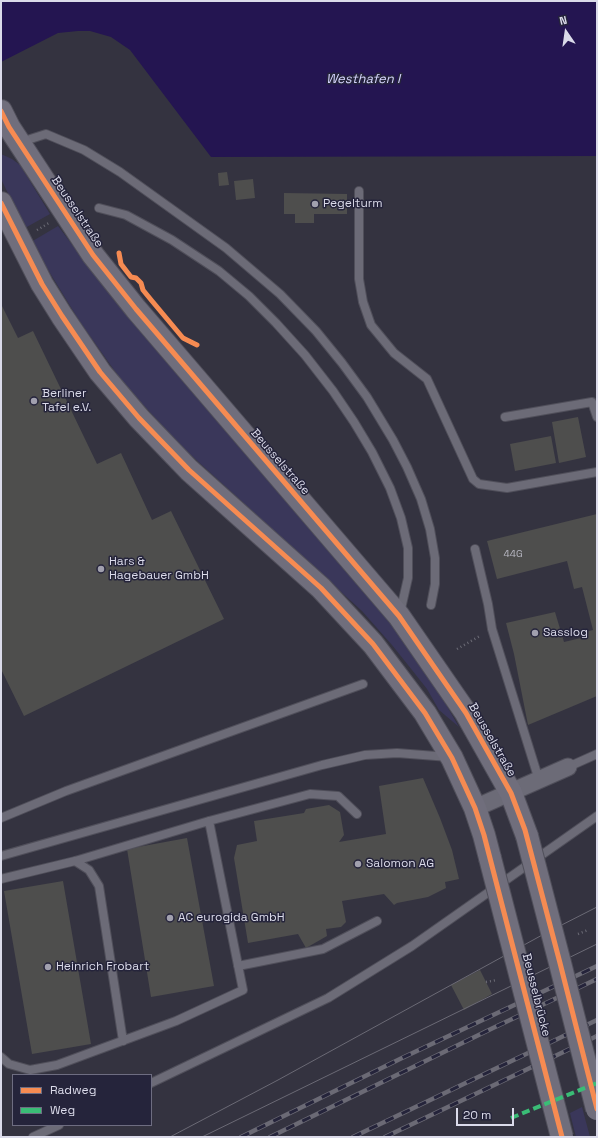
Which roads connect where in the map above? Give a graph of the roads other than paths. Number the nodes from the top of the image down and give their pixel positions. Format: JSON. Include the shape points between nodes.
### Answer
{"nodes":[{"id":1,"x":8,"y":128,"type":"edge"},
{"id":2,"x":359,"y":191,"type":"dead end"},
{"id":3,"x":1,"y":203,"type":"edge"},
{"id":4,"x":99,"y":208,"type":"dead end"},
{"id":5,"x":505,"y":417,"type":"dead end"},
{"id":6,"x":597,"y":417,"type":"edge"},
{"id":7,"x":597,"y":472,"type":"edge"},
{"id":8,"x":475,"y":549,"type":"dead end"},
{"id":9,"x":431,"y":605,"type":"dead end"},
{"id":10,"x":399,"y":616,"type":"junction"},
{"id":11,"x":363,"y":684,"type":"dead end"},
{"id":12,"x":597,"y":754,"type":"edge"},
{"id":13,"x":452,"y":758,"type":"junction"},
{"id":14,"x":568,"y":767,"type":"joint"},
{"id":15,"x":539,"y":780,"type":"junction"},
{"id":16,"x":511,"y":793,"type":"junction"},
{"id":17,"x":475,"y":808,"type":"junction"},
{"id":18,"x":357,"y":814,"type":"dead end"},
{"id":19,"x":597,"y":816,"type":"edge"},
{"id":20,"x":1,"y":818,"type":"edge"},
{"id":21,"x":209,"y":821,"type":"junction"},
{"id":22,"x":1,"y":856,"type":"edge"},
{"id":23,"x":75,"y":861,"type":"junction"},
{"id":24,"x":1,"y":879,"type":"edge"},
{"id":25,"x":377,"y":921,"type":"dead end"},
{"id":26,"x":238,"y":966,"type":"junction"},
{"id":27,"x":123,"y":1041,"type":"junction"},
{"id":28,"x":1,"y":1057,"type":"edge"},
{"id":29,"x":152,"y":1083,"type":"edge"},
{"id":30,"x":597,"y":1109,"type":"edge"},
{"id":31,"x":57,"y":1126,"type":"edge"},
{"id":32,"x":33,"y":1137,"type":"edge"},
{"id":33,"x":562,"y":1137,"type":"edge"}],
"edges":[{"from":1,"to":9,"type":"lane","via":[[46,134],[84,150],[120,172],[226,248],[280,294],[316,331],[367,397],[393,440],[421,499],[435,558],[435,584]]},
{"from":1,"to":10,"type":"main road","name":"Beusselstraße","via":[[93,255],[141,315]]},
{"from":2,"to":7,"type":"lane","via":[[359,279],[371,325],[394,353],[428,379],[473,479],[479,484],[507,488]]},
{"from":3,"to":13,"type":"main road","via":[[42,284],[100,372],[139,418],[189,470],[321,588],[374,644],[425,713]]},
{"from":4,"to":10,"type":"lane","via":[[126,214],[172,240],[219,272],[249,296],[306,355],[354,422],[390,488],[408,548],[408,578]]},
{"from":5,"to":6,"type":"lane","via":[[592,402]]},
{"from":8,"to":15,"type":"lane","via":[[492,628]]},
{"from":10,"to":16,"type":"main road","name":"Beusselstraße","via":[[466,713]]},
{"from":11,"to":20,"type":"lane"},
{"from":12,"to":14,"type":"lane"},
{"from":13,"to":17,"type":"main road"},
{"from":13,"to":22,"type":"lane","via":[[397,753],[365,755]]},
{"from":14,"to":15,"type":"street"},
{"from":15,"to":16,"type":"street"},
{"from":16,"to":17,"type":"street","name":"Beusselstraße"},
{"from":16,"to":30,"type":"main road","name":"Beusselstraße","bridge":true,"via":[[527,836]]},
{"from":17,"to":33,"type":"main road","name":"Beusselbrücke","bridge":true},
{"from":18,"to":21,"type":"lane","via":[[338,796],[310,794]]},
{"from":19,"to":29,"type":"lane","via":[[412,946],[328,998]]},
{"from":21,"to":23,"type":"lane"},
{"from":21,"to":26,"type":"lane"},
{"from":23,"to":24,"type":"lane"},
{"from":23,"to":27,"type":"lane","via":[[89,870],[99,886]]},
{"from":25,"to":26,"type":"lane","via":[[323,949]]},
{"from":26,"to":27,"type":"lane","via":[[243,990],[176,1021]]},
{"from":27,"to":28,"type":"lane","via":[[57,1065],[30,1070],[9,1064]]},
{"from":31,"to":32,"type":"lane"}]}
